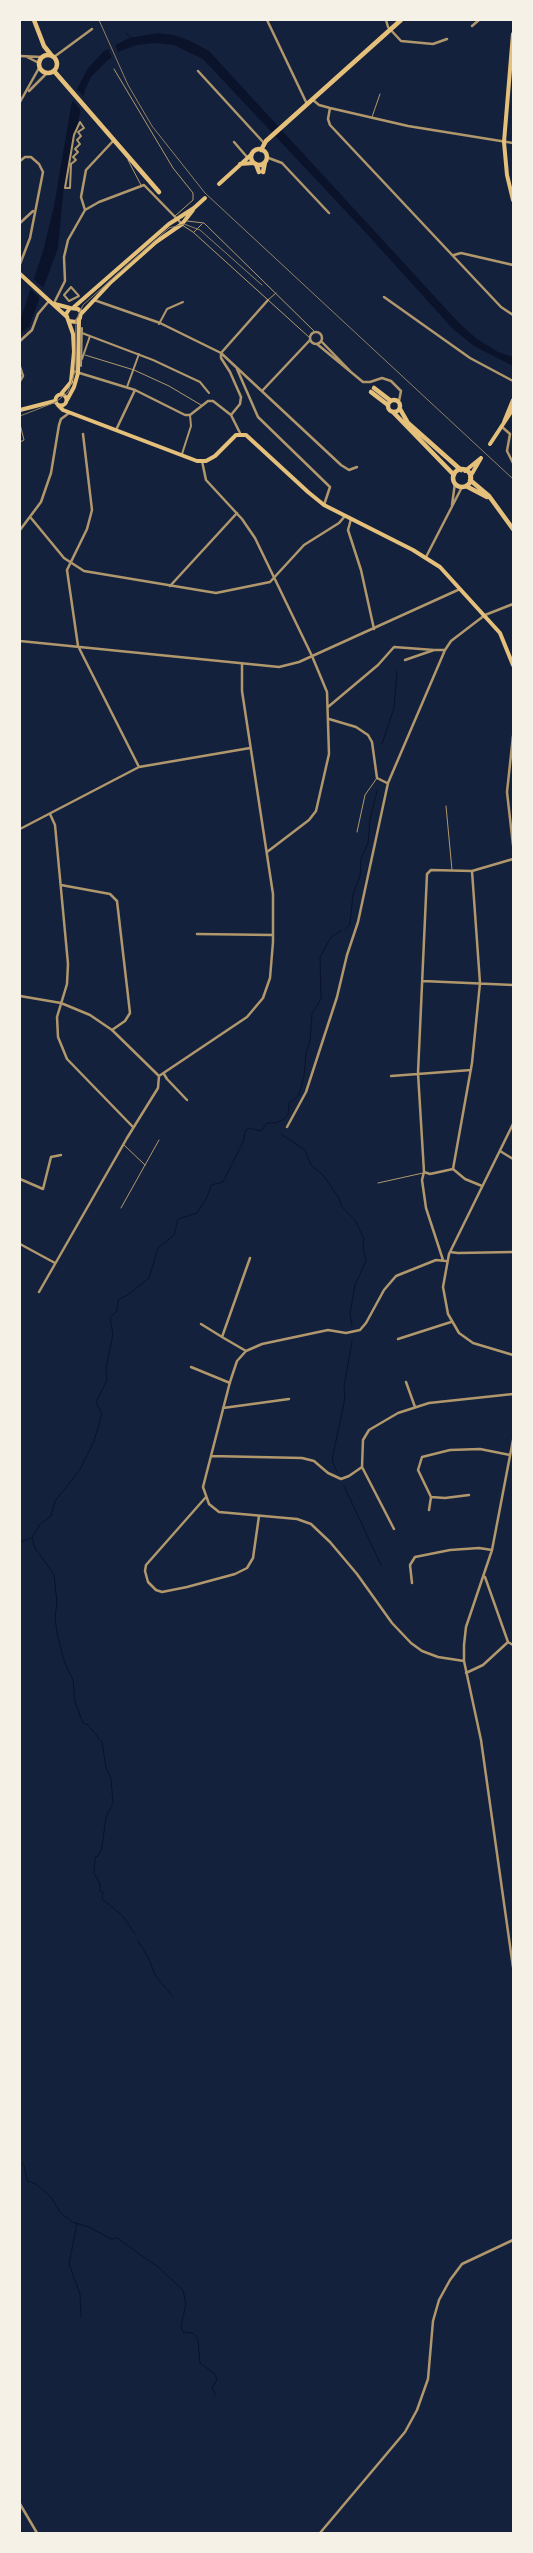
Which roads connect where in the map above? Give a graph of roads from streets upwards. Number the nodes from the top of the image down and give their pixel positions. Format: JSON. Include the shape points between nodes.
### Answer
{"nodes":[{"id":1,"x":34,"y":20,"type":"edge"},
{"id":2,"x":267,"y":20,"type":"edge"},
{"id":3,"x":386,"y":20,"type":"edge"},
{"id":4,"x":401,"y":20,"type":"edge"},
{"id":5,"x":479,"y":20,"type":"edge"},
{"id":6,"x":472,"y":26,"type":"dead end"},
{"id":7,"x":92,"y":30,"type":"dead end"},
{"id":8,"x":391,"y":30,"type":"junction"},
{"id":9,"x":513,"y":34,"type":"edge"},
{"id":10,"x":447,"y":39,"type":"dead end"},
{"id":11,"x":44,"y":46,"type":"junction"},
{"id":12,"x":20,"y":56,"type":"edge"},
{"id":13,"x":26,"y":56,"type":"junction"},
{"id":14,"x":43,"y":56,"type":"junction"},
{"id":15,"x":53,"y":56,"type":"junction"},
{"id":16,"x":39,"y":65,"type":"junction"},
{"id":17,"x":54,"y":71,"type":"junction"},
{"id":18,"x":198,"y":71,"type":"dead end"},
{"id":19,"x":47,"y":73,"type":"junction"},
{"id":20,"x":26,"y":94,"type":"junction"},
{"id":21,"x":313,"y":99,"type":"junction"},
{"id":22,"x":20,"y":102,"type":"edge"},
{"id":23,"x":307,"y":104,"type":"junction"},
{"id":24,"x":330,"y":108,"type":"junction"},
{"id":25,"x":83,"y":126,"type":"joint"},
{"id":26,"x":114,"y":140,"type":"junction"},
{"id":27,"x":234,"y":142,"type":"dead end"},
{"id":28,"x":504,"y":142,"type":"junction"},
{"id":29,"x":513,"y":143,"type":"edge"},
{"id":30,"x":264,"y":144,"type":"junction"},
{"id":31,"x":261,"y":150,"type":"junction"},
{"id":32,"x":250,"y":155,"type":"junction"},
{"id":33,"x":266,"y":160,"type":"junction"},
{"id":34,"x":20,"y":161,"type":"edge"},
{"id":35,"x":240,"y":164,"type":"junction"},
{"id":36,"x":255,"y":164,"type":"junction"},
{"id":37,"x":219,"y":184,"type":"dead end"},
{"id":38,"x":159,"y":192,"type":"dead end"},
{"id":39,"x":205,"y":198,"type":"dead end"},
{"id":40,"x":513,"y":200,"type":"edge"},
{"id":41,"x":34,"y":210,"type":"junction"},
{"id":42,"x":85,"y":210,"type":"junction"},
{"id":43,"x":329,"y":213,"type":"dead end"},
{"id":44,"x":180,"y":220,"type":"junction"},
{"id":45,"x":20,"y":223,"type":"edge"},
{"id":46,"x":454,"y":256,"type":"junction"},
{"id":47,"x":20,"y":264,"type":"edge"},
{"id":48,"x":513,"y":266,"type":"edge"},
{"id":49,"x":20,"y":274,"type":"edge"},
{"id":50,"x":71,"y":287,"type":"joint"},
{"id":51,"x":384,"y":297,"type":"dead end"},
{"id":52,"x":48,"y":298,"type":"junction"},
{"id":53,"x":93,"y":300,"type":"junction"},
{"id":54,"x":268,"y":300,"type":"road end"},
{"id":55,"x":183,"y":302,"type":"dead end"},
{"id":56,"x":54,"y":303,"type":"junction"},
{"id":57,"x":72,"y":308,"type":"junction"},
{"id":58,"x":81,"y":314,"type":"junction"},
{"id":59,"x":513,"y":315,"type":"edge"},
{"id":60,"x":68,"y":319,"type":"junction"},
{"id":61,"x":79,"y":320,"type":"junction"},
{"id":62,"x":160,"y":323,"type":"junction"},
{"id":63,"x":81,"y":331,"type":"junction"},
{"id":64,"x":90,"y":336,"type":"junction"},
{"id":65,"x":310,"y":339,"type":"junction"},
{"id":66,"x":20,"y":341,"type":"edge"},
{"id":67,"x":321,"y":341,"type":"junction"},
{"id":68,"x":316,"y":344,"type":"junction"},
{"id":69,"x":221,"y":353,"type":"junction"},
{"id":70,"x":79,"y":354,"type":"junction"},
{"id":71,"x":139,"y":354,"type":"junction"},
{"id":72,"x":81,"y":366,"type":"dead end"},
{"id":73,"x":20,"y":367,"type":"edge"},
{"id":74,"x":237,"y":368,"type":"junction"},
{"id":75,"x":73,"y":371,"type":"junction"},
{"id":76,"x":78,"y":373,"type":"junction"},
{"id":77,"x":354,"y":376,"type":"junction"},
{"id":78,"x":20,"y":381,"type":"edge"},
{"id":79,"x":513,"y":381,"type":"edge"},
{"id":80,"x":127,"y":387,"type":"junction"},
{"id":81,"x":135,"y":390,"type":"junction"},
{"id":82,"x":373,"y":390,"type":"dead end"},
{"id":83,"x":262,"y":392,"type":"junction"},
{"id":84,"x":209,"y":393,"type":"road end"},
{"id":85,"x":61,"y":394,"type":"junction"},
{"id":86,"x":513,"y":400,"type":"edge"},
{"id":87,"x":66,"y":401,"type":"junction"},
{"id":88,"x":399,"y":401,"type":"junction"},
{"id":89,"x":57,"y":403,"type":"junction"},
{"id":90,"x":390,"y":403,"type":"junction"},
{"id":91,"x":400,"y":409,"type":"junction"},
{"id":92,"x":513,"y":409,"type":"edge"},
{"id":93,"x":20,"y":410,"type":"edge"},
{"id":94,"x":70,"y":412,"type":"junction"},
{"id":95,"x":393,"y":412,"type":"junction"},
{"id":96,"x":190,"y":415,"type":"junction"},
{"id":97,"x":231,"y":415,"type":"junction"},
{"id":98,"x":502,"y":424,"type":"junction"},
{"id":99,"x":116,"y":430,"type":"junction"},
{"id":100,"x":240,"y":433,"type":"junction"},
{"id":101,"x":83,"y":434,"type":"dead end"},
{"id":102,"x":490,"y":444,"type":"dead end"},
{"id":103,"x":181,"y":456,"type":"junction"},
{"id":104,"x":202,"y":461,"type":"junction"},
{"id":105,"x":513,"y":463,"type":"edge"},
{"id":106,"x":357,"y":467,"type":"dead end"},
{"id":107,"x":463,"y":470,"type":"junction"},
{"id":108,"x":454,"y":474,"type":"junction"},
{"id":109,"x":470,"y":478,"type":"junction"},
{"id":110,"x":455,"y":484,"type":"junction"},
{"id":111,"x":464,"y":486,"type":"junction"},
{"id":112,"x":492,"y":501,"type":"junction"},
{"id":113,"x":324,"y":504,"type":"junction"},
{"id":114,"x":452,"y":509,"type":"junction"},
{"id":115,"x":236,"y":513,"type":"junction"},
{"id":116,"x":344,"y":516,"type":"junction"},
{"id":117,"x":31,"y":518,"type":"junction"},
{"id":118,"x":351,"y":519,"type":"junction"},
{"id":119,"x":513,"y":529,"type":"edge"},
{"id":120,"x":20,"y":530,"type":"edge"},
{"id":121,"x":426,"y":557,"type":"junction"},
{"id":122,"x":70,"y":564,"type":"junction"},
{"id":123,"x":274,"y":578,"type":"junction"},
{"id":124,"x":170,"y":586,"type":"junction"},
{"id":125,"x":460,"y":589,"type":"junction"},
{"id":126,"x":513,"y":604,"type":"edge"},
{"id":127,"x":485,"y":615,"type":"junction"},
{"id":128,"x":374,"y":628,"type":"junction"},
{"id":129,"x":20,"y":641,"type":"edge"},
{"id":130,"x":78,"y":646,"type":"junction"},
{"id":131,"x":434,"y":650,"type":"junction"},
{"id":132,"x":445,"y":650,"type":"junction"},
{"id":133,"x":312,"y":656,"type":"junction"},
{"id":134,"x":405,"y":660,"type":"dead end"},
{"id":135,"x":242,"y":664,"type":"junction"},
{"id":136,"x":513,"y":665,"type":"edge"},
{"id":137,"x":328,"y":707,"type":"junction"},
{"id":138,"x":329,"y":719,"type":"junction"},
{"id":139,"x":513,"y":736,"type":"edge"},
{"id":140,"x":250,"y":748,"type":"junction"},
{"id":141,"x":139,"y":767,"type":"junction"},
{"id":142,"x":388,"y":783,"type":"junction"},
{"id":143,"x":50,"y":814,"type":"junction"},
{"id":144,"x":20,"y":829,"type":"edge"},
{"id":145,"x":513,"y":845,"type":"edge"},
{"id":146,"x":267,"y":852,"type":"junction"},
{"id":147,"x":513,"y":859,"type":"edge"},
{"id":148,"x":472,"y":871,"type":"junction"},
{"id":149,"x":61,"y":885,"type":"junction"},
{"id":150,"x":197,"y":934,"type":"dead end"},
{"id":151,"x":273,"y":935,"type":"junction"},
{"id":152,"x":423,"y":981,"type":"junction"},
{"id":153,"x":480,"y":983,"type":"junction"},
{"id":154,"x":513,"y":985,"type":"edge"},
{"id":155,"x":20,"y":996,"type":"edge"},
{"id":156,"x":62,"y":1003,"type":"junction"},
{"id":157,"x":112,"y":1030,"type":"junction"},
{"id":158,"x":471,"y":1070,"type":"junction"},
{"id":159,"x":418,"y":1073,"type":"junction"},
{"id":160,"x":164,"y":1074,"type":"junction"},
{"id":161,"x":159,"y":1076,"type":"junction"},
{"id":162,"x":391,"y":1076,"type":"dead end"},
{"id":163,"x":187,"y":1100,"type":"dead end"},
{"id":164,"x":513,"y":1124,"type":"edge"},
{"id":165,"x":133,"y":1127,"type":"junction"},
{"id":166,"x":286,"y":1127,"type":"dead end"},
{"id":167,"x":500,"y":1151,"type":"junction"},
{"id":168,"x":61,"y":1155,"type":"dead end"},
{"id":169,"x":513,"y":1159,"type":"edge"},
{"id":170,"x":453,"y":1169,"type":"junction"},
{"id":171,"x":424,"y":1172,"type":"junction"},
{"id":172,"x":20,"y":1178,"type":"edge"},
{"id":173,"x":482,"y":1186,"type":"junction"},
{"id":174,"x":20,"y":1244,"type":"edge"},
{"id":175,"x":450,"y":1252,"type":"junction"},
{"id":176,"x":513,"y":1252,"type":"edge"},
{"id":177,"x":250,"y":1258,"type":"dead end"},
{"id":178,"x":444,"y":1261,"type":"junction"},
{"id":179,"x":55,"y":1264,"type":"junction"},
{"id":180,"x":39,"y":1292,"type":"dead end"},
{"id":181,"x":451,"y":1322,"type":"junction"},
{"id":182,"x":201,"y":1324,"type":"dead end"},
{"id":183,"x":222,"y":1337,"type":"junction"},
{"id":184,"x":398,"y":1339,"type":"dead end"},
{"id":185,"x":246,"y":1351,"type":"junction"},
{"id":186,"x":513,"y":1355,"type":"edge"},
{"id":187,"x":191,"y":1367,"type":"dead end"},
{"id":188,"x":406,"y":1382,"type":"dead end"},
{"id":189,"x":230,"y":1383,"type":"junction"},
{"id":190,"x":513,"y":1394,"type":"edge"},
{"id":191,"x":288,"y":1399,"type":"dead end"},
{"id":192,"x":224,"y":1408,"type":"junction"},
{"id":193,"x":415,"y":1408,"type":"junction"},
{"id":194,"x":513,"y":1440,"type":"edge"},
{"id":195,"x":512,"y":1449,"type":"edge"},
{"id":196,"x":510,"y":1455,"type":"junction"},
{"id":197,"x":211,"y":1456,"type":"junction"},
{"id":198,"x":511,"y":1459,"type":"edge"},
{"id":199,"x":362,"y":1468,"type":"junction"},
{"id":200,"x":469,"y":1496,"type":"dead end"},
{"id":201,"x":431,"y":1497,"type":"junction"},
{"id":202,"x":206,"y":1498,"type":"junction"},
{"id":203,"x":429,"y":1510,"type":"dead end"},
{"id":204,"x":260,"y":1516,"type":"junction"},
{"id":205,"x":394,"y":1529,"type":"dead end"},
{"id":206,"x":492,"y":1550,"type":"junction"},
{"id":207,"x":484,"y":1576,"type":"junction"},
{"id":208,"x":412,"y":1583,"type":"dead end"},
{"id":209,"x":508,"y":1642,"type":"junction"},
{"id":210,"x":513,"y":1645,"type":"edge"},
{"id":211,"x":464,"y":1661,"type":"junction"},
{"id":212,"x":466,"y":1673,"type":"junction"},
{"id":213,"x":512,"y":1950,"type":"edge"},
{"id":214,"x":513,"y":1967,"type":"edge"},
{"id":215,"x":513,"y":2240,"type":"edge"},
{"id":216,"x":20,"y":2504,"type":"edge"},
{"id":217,"x":36,"y":2533,"type":"edge"},
{"id":218,"x":320,"y":2533,"type":"edge"}],
"edges":[{"from":1,"to":11,"type":"main road"},
{"from":2,"to":23,"type":"street"},
{"from":3,"to":8,"type":"street"},
{"from":4,"to":8,"type":"main road"},
{"from":5,"to":6,"type":"street"},
{"from":7,"to":15,"type":"street"},
{"from":8,"to":10,"type":"street","via":[[401,41],[418,44],[433,44]]},
{"from":8,"to":21,"type":"main road"},
{"from":9,"to":28,"type":"main road"},
{"from":11,"to":14,"type":"main road"},
{"from":11,"to":15,"type":"main road"},
{"from":12,"to":13,"type":"street"},
{"from":13,"to":14,"type":"street"},
{"from":13,"to":16,"type":"street"},
{"from":14,"to":15,"type":"main road"},
{"from":14,"to":16,"type":"main road"},
{"from":15,"to":17,"type":"main road","via":[[57,65]]},
{"from":16,"to":19,"type":"main road"},
{"from":16,"to":20,"type":"street"},
{"from":17,"to":19,"type":"main road"},
{"from":17,"to":26,"type":"main road"},
{"from":18,"to":30,"type":"street"},
{"from":19,"to":20,"type":"street"},
{"from":20,"to":22,"type":"street"},
{"from":21,"to":23,"type":"main road"},
{"from":21,"to":24,"type":"street"},
{"from":23,"to":30,"type":"main road"},
{"from":24,"to":28,"type":"street"},
{"from":24,"to":46,"type":"street","via":[[330,125]]},
{"from":25,"to":25,"type":"street","via":[[80,122],[74,135],[64,188],[70,188],[71,164],[76,160],[73,156],[78,152],[75,148],[82,136],[78,132]]},
{"from":26,"to":38,"type":"main road"},
{"from":26,"to":42,"type":"street","via":[[86,170],[81,197]]},
{"from":27,"to":32,"type":"street"},
{"from":28,"to":29,"type":"street"},
{"from":28,"to":40,"type":"main road"},
{"from":30,"to":31,"type":"main road"},
{"from":31,"to":32,"type":"main road"},
{"from":31,"to":33,"type":"main road"},
{"from":32,"to":35,"type":"main road"},
{"from":32,"to":36,"type":"main road"},
{"from":33,"to":36,"type":"main road"},
{"from":33,"to":36,"type":"main road","via":[[261,172]]},
{"from":33,"to":43,"type":"street","via":[[282,163]]},
{"from":34,"to":41,"type":"street","via":[[31,157],[42,168]]},
{"from":35,"to":36,"type":"main road"},
{"from":35,"to":37,"type":"main road"},
{"from":39,"to":44,"type":"main road"},
{"from":41,"to":45,"type":"street"},
{"from":41,"to":47,"type":"street","via":[[30,238]]},
{"from":42,"to":44,"type":"street","via":[[142,185],[147,186]]},
{"from":42,"to":56,"type":"street","via":[[68,240],[64,257],[65,281]]},
{"from":44,"to":53,"type":"main road"},
{"from":44,"to":57,"type":"main road"},
{"from":46,"to":48,"type":"street","via":[[461,253]]},
{"from":46,"to":59,"type":"street","via":[[501,307]]},
{"from":49,"to":52,"type":"main road"},
{"from":50,"to":50,"type":"street","via":[[64,295],[69,301],[79,296]]},
{"from":51,"to":79,"type":"street","via":[[470,358]]},
{"from":52,"to":56,"type":"main road"},
{"from":52,"to":66,"type":"street","via":[[32,330]]},
{"from":53,"to":58,"type":"main road"},
{"from":53,"to":62,"type":"street"},
{"from":54,"to":69,"type":"street"},
{"from":55,"to":62,"type":"street","via":[[167,309]]},
{"from":56,"to":57,"type":"main road"},
{"from":56,"to":60,"type":"main road"},
{"from":57,"to":58,"type":"main road"},
{"from":57,"to":60,"type":"main road"},
{"from":58,"to":61,"type":"main road"},
{"from":60,"to":61,"type":"main road"},
{"from":60,"to":70,"type":"main road"},
{"from":61,"to":63,"type":"main road"},
{"from":62,"to":69,"type":"street"},
{"from":63,"to":64,"type":"street"},
{"from":63,"to":70,"type":"main road"},
{"from":63,"to":70,"type":"street"},
{"from":64,"to":70,"type":"street"},
{"from":64,"to":71,"type":"street"},
{"from":65,"to":67,"type":"street","via":[[315,332],[321,334]]},
{"from":65,"to":68,"type":"street"},
{"from":65,"to":83,"type":"street"},
{"from":67,"to":68,"type":"street"},
{"from":67,"to":77,"type":"street"},
{"from":68,"to":77,"type":"street"},
{"from":69,"to":74,"type":"street"},
{"from":69,"to":97,"type":"street","via":[[241,397],[240,404]]},
{"from":70,"to":72,"type":"street"},
{"from":70,"to":75,"type":"main road"},
{"from":70,"to":76,"type":"main road"},
{"from":71,"to":80,"type":"street"},
{"from":71,"to":84,"type":"street","via":[[200,382]]},
{"from":73,"to":78,"type":"street","via":[[23,373]]},
{"from":74,"to":83,"type":"street"},
{"from":74,"to":113,"type":"street","via":[[258,417],[330,487]]},
{"from":75,"to":76,"type":"street"},
{"from":75,"to":85,"type":"main road","via":[[69,386]]},
{"from":76,"to":80,"type":"street"},
{"from":76,"to":87,"type":"main road"},
{"from":77,"to":88,"type":"street","via":[[365,382],[382,378],[391,381],[401,391]]},
{"from":80,"to":81,"type":"street"},
{"from":81,"to":96,"type":"street"},
{"from":81,"to":99,"type":"street"},
{"from":82,"to":90,"type":"main road"},
{"from":83,"to":106,"type":"street","via":[[327,453],[349,470]]},
{"from":85,"to":87,"type":"main road"},
{"from":85,"to":89,"type":"main road","via":[[57,396]]},
{"from":86,"to":98,"type":"main road"},
{"from":87,"to":89,"type":"main road","via":[[63,405]]},
{"from":87,"to":94,"type":"main road"},
{"from":88,"to":90,"type":"main road"},
{"from":88,"to":91,"type":"main road"},
{"from":89,"to":93,"type":"main road"},
{"from":89,"to":94,"type":"main road"},
{"from":90,"to":95,"type":"main road"},
{"from":91,"to":95,"type":"main road"},
{"from":91,"to":107,"type":"main road","via":[[408,423]]},
{"from":92,"to":98,"type":"main road"},
{"from":94,"to":99,"type":"main road"},
{"from":94,"to":117,"type":"street","via":[[61,419],[47,487]]},
{"from":95,"to":108,"type":"main road"},
{"from":96,"to":97,"type":"street","via":[[211,401]]},
{"from":96,"to":103,"type":"street","via":[[188,438]]},
{"from":97,"to":100,"type":"street"},
{"from":98,"to":102,"type":"main road"},
{"from":98,"to":105,"type":"street","via":[[510,434],[507,451]]},
{"from":99,"to":103,"type":"main road"},
{"from":100,"to":104,"type":"main road","via":[[215,456]]},
{"from":100,"to":113,"type":"main road","via":[[249,437]]},
{"from":101,"to":122,"type":"street","via":[[92,510],[88,529]]},
{"from":103,"to":104,"type":"main road"},
{"from":104,"to":115,"type":"street","via":[[206,480]]},
{"from":107,"to":108,"type":"main road"},
{"from":107,"to":109,"type":"main road"},
{"from":107,"to":109,"type":"main road","via":[[481,458]]},
{"from":108,"to":110,"type":"main road"},
{"from":109,"to":111,"type":"main road"},
{"from":109,"to":112,"type":"main road"},
{"from":110,"to":111,"type":"main road"},
{"from":110,"to":114,"type":"street"},
{"from":111,"to":112,"type":"main road"},
{"from":111,"to":114,"type":"street"},
{"from":112,"to":119,"type":"main road"},
{"from":113,"to":116,"type":"main road"},
{"from":114,"to":121,"type":"street"},
{"from":115,"to":123,"type":"street","via":[[255,538]]},
{"from":115,"to":124,"type":"street"},
{"from":116,"to":118,"type":"main road"},
{"from":116,"to":123,"type":"street","via":[[339,523],[304,545]]},
{"from":117,"to":120,"type":"street"},
{"from":117,"to":122,"type":"street"},
{"from":118,"to":121,"type":"main road"},
{"from":118,"to":128,"type":"street","via":[[348,530]]},
{"from":121,"to":125,"type":"main road"},
{"from":122,"to":124,"type":"street","via":[[84,571]]},
{"from":122,"to":130,"type":"street","via":[[67,570]]},
{"from":123,"to":124,"type":"street","via":[[270,582],[220,593]]},
{"from":123,"to":133,"type":"street"},
{"from":125,"to":127,"type":"main road"},
{"from":125,"to":128,"type":"street"},
{"from":126,"to":127,"type":"street"},
{"from":127,"to":132,"type":"street","via":[[451,641]]},
{"from":127,"to":136,"type":"main road","via":[[504,638]]},
{"from":128,"to":133,"type":"street"},
{"from":129,"to":130,"type":"street"},
{"from":130,"to":135,"type":"street"},
{"from":130,"to":141,"type":"street"},
{"from":131,"to":132,"type":"street"},
{"from":131,"to":134,"type":"street"},
{"from":131,"to":137,"type":"street","via":[[394,647],[378,665]]},
{"from":132,"to":142,"type":"street"},
{"from":133,"to":135,"type":"street","via":[[279,667]]},
{"from":133,"to":137,"type":"street","via":[[326,688]]},
{"from":135,"to":140,"type":"street"},
{"from":137,"to":138,"type":"street"},
{"from":138,"to":142,"type":"street","via":[[356,727],[368,735],[378,778]]},
{"from":138,"to":146,"type":"street","via":[[329,754],[316,811]]},
{"from":139,"to":145,"type":"street","via":[[507,792]]},
{"from":140,"to":141,"type":"street"},
{"from":140,"to":146,"type":"street"},
{"from":141,"to":143,"type":"street"},
{"from":142,"to":166,"type":"street","via":[[358,922],[337,997],[306,1092]]},
{"from":143,"to":144,"type":"street"},
{"from":143,"to":149,"type":"street"},
{"from":146,"to":151,"type":"street","via":[[274,900]]},
{"from":147,"to":148,"type":"street"},
{"from":148,"to":152,"type":"street","via":[[432,870],[427,874]]},
{"from":148,"to":153,"type":"street"},
{"from":149,"to":156,"type":"street","via":[[68,964]]},
{"from":149,"to":157,"type":"street","via":[[110,894],[117,901],[130,1014]]},
{"from":150,"to":151,"type":"street"},
{"from":151,"to":160,"type":"street","via":[[268,984],[258,1005],[237,1025]]},
{"from":152,"to":153,"type":"street"},
{"from":152,"to":159,"type":"street"},
{"from":153,"to":154,"type":"street"},
{"from":153,"to":158,"type":"street"},
{"from":155,"to":156,"type":"street"},
{"from":156,"to":157,"type":"street","via":[[90,1015]]},
{"from":156,"to":165,"type":"street","via":[[57,1030],[64,1053]]},
{"from":157,"to":161,"type":"street"},
{"from":158,"to":159,"type":"street"},
{"from":158,"to":170,"type":"street"},
{"from":159,"to":162,"type":"street"},
{"from":159,"to":171,"type":"street"},
{"from":160,"to":161,"type":"street"},
{"from":160,"to":163,"type":"street"},
{"from":161,"to":165,"type":"street","via":[[158,1088]]},
{"from":164,"to":167,"type":"street"},
{"from":165,"to":179,"type":"street"},
{"from":167,"to":169,"type":"street"},
{"from":167,"to":173,"type":"street"},
{"from":168,"to":172,"type":"street","via":[[50,1157],[43,1189]]},
{"from":170,"to":171,"type":"street","via":[[430,1174]]},
{"from":170,"to":173,"type":"street"},
{"from":171,"to":178,"type":"street","via":[[426,1208]]},
{"from":173,"to":175,"type":"street"},
{"from":174,"to":179,"type":"street"},
{"from":175,"to":176,"type":"street"},
{"from":175,"to":178,"type":"street"},
{"from":177,"to":183,"type":"street"},
{"from":178,"to":181,"type":"street","via":[[443,1287]]},
{"from":178,"to":185,"type":"street","via":[[426,1263],[396,1276],[360,1330],[346,1333],[328,1330],[262,1344]]},
{"from":179,"to":180,"type":"street"},
{"from":181,"to":184,"type":"street"},
{"from":181,"to":186,"type":"street","via":[[468,1341]]},
{"from":182,"to":183,"type":"street"},
{"from":183,"to":185,"type":"street"},
{"from":185,"to":189,"type":"street","via":[[237,1361]]},
{"from":187,"to":189,"type":"street"},
{"from":188,"to":193,"type":"street"},
{"from":189,"to":192,"type":"street"},
{"from":190,"to":193,"type":"street","via":[[429,1403]]},
{"from":191,"to":192,"type":"street"},
{"from":192,"to":197,"type":"street"},
{"from":193,"to":199,"type":"street","via":[[396,1414],[369,1430],[363,1440]]},
{"from":194,"to":195,"type":"street"},
{"from":195,"to":196,"type":"street"},
{"from":196,"to":198,"type":"street"},
{"from":196,"to":201,"type":"street","via":[[480,1449],[450,1450],[422,1457],[418,1470]]},
{"from":197,"to":199,"type":"street","via":[[302,1458],[314,1461],[341,1479]]},
{"from":197,"to":202,"type":"street","via":[[203,1487]]},
{"from":198,"to":206,"type":"street"},
{"from":199,"to":205,"type":"street"},
{"from":200,"to":201,"type":"street"},
{"from":201,"to":203,"type":"street"},
{"from":202,"to":204,"type":"street","via":[[219,1512]]},
{"from":202,"to":204,"type":"street","via":[[146,1566],[148,1582],[156,1590],[162,1592],[187,1587],[248,1568],[253,1558]]},
{"from":204,"to":211,"type":"street","via":[[297,1519],[321,1531],[411,1643],[438,1657]]},
{"from":206,"to":207,"type":"street"},
{"from":206,"to":208,"type":"street","via":[[450,1550],[415,1557],[410,1565]]},
{"from":207,"to":209,"type":"street"},
{"from":207,"to":211,"type":"street","via":[[466,1627]]},
{"from":209,"to":210,"type":"street"},
{"from":209,"to":212,"type":"street","via":[[483,1665]]},
{"from":211,"to":212,"type":"street"},
{"from":212,"to":213,"type":"street","via":[[478,1725]]},
{"from":213,"to":214,"type":"street"},
{"from":215,"to":218,"type":"street","via":[[462,2264],[450,2280],[438,2300],[428,2378],[417,2410],[405,2432]]},
{"from":216,"to":217,"type":"street"}]}
